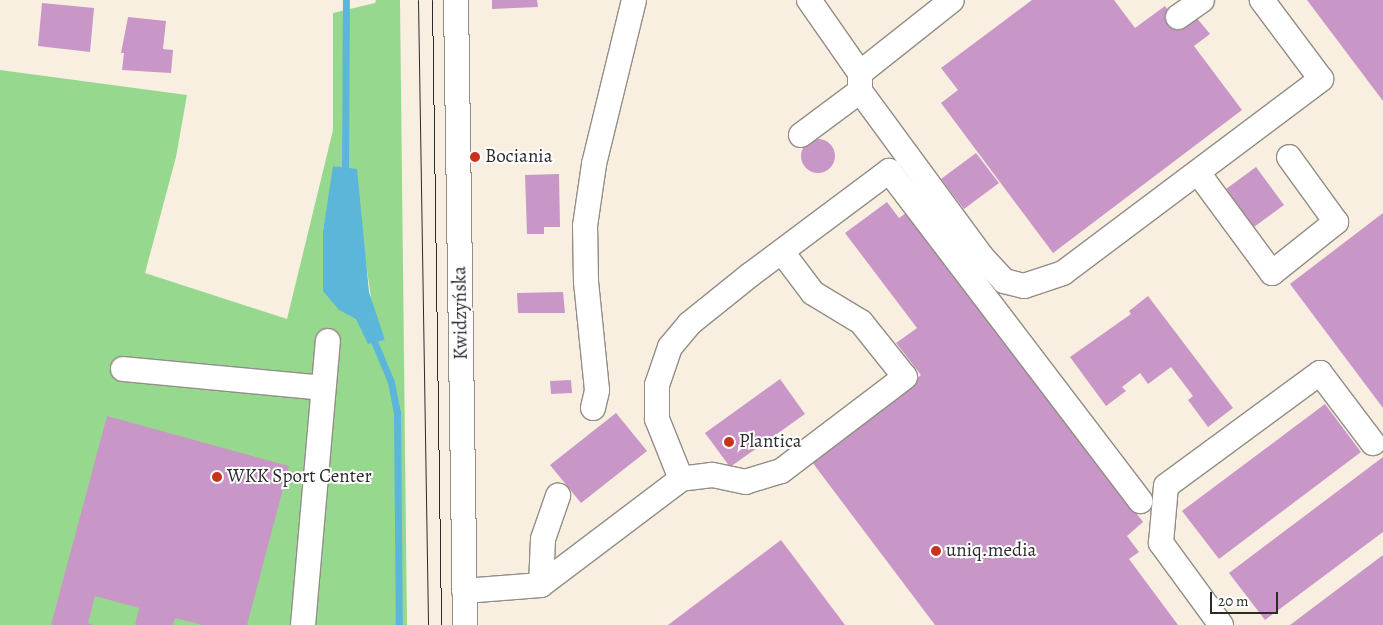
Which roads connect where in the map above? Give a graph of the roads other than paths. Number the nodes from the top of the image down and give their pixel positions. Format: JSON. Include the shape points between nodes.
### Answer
{"nodes":[{"id":1,"x":456,"y":0,"type":"edge"},
{"id":2,"x":634,"y":0,"type":"edge"},
{"id":3,"x":809,"y":0,"type":"edge"},
{"id":4,"x":952,"y":0,"type":"edge"},
{"id":5,"x":1202,"y":0,"type":"edge"},
{"id":6,"x":1262,"y":0,"type":"edge"},
{"id":7,"x":1178,"y":17,"type":"dead end"},
{"id":8,"x":860,"y":82,"type":"junction"},
{"id":9,"x":801,"y":136,"type":"dead end"},
{"id":10,"x":1289,"y":157,"type":"dead end"},
{"id":11,"x":1198,"y":174,"type":"junction"},
{"id":12,"x":782,"y":252,"type":"junction"},
{"id":13,"x":328,"y":341,"type":"dead end"},
{"id":14,"x":123,"y":368,"type":"dead end"},
{"id":15,"x":323,"y":388,"type":"junction"},
{"id":16,"x":593,"y":408,"type":"dead end"},
{"id":17,"x":1372,"y":443,"type":"dead end"},
{"id":18,"x":680,"y":479,"type":"junction"},
{"id":19,"x":558,"y":496,"type":"dead end"},
{"id":20,"x":1140,"y":501,"type":"dead end"},
{"id":21,"x":540,"y":585,"type":"junction"},
{"id":22,"x":464,"y":591,"type":"junction"},
{"id":23,"x":303,"y":625,"type":"edge"},
{"id":24,"x":465,"y":625,"type":"edge"},
{"id":25,"x":1221,"y":625,"type":"edge"}],
"edges":[{"from":1,"to":22,"type":"street","name":"Kwidzyńska"},
{"from":2,"to":16,"type":"street","via":[[594,164],[585,226],[586,281],[597,390]]},
{"from":3,"to":8,"type":"street"},
{"from":4,"to":8,"type":"street"},
{"from":5,"to":7,"type":"street"},
{"from":6,"to":11,"type":"street","via":[[1321,79]]},
{"from":8,"to":9,"type":"street"},
{"from":8,"to":11,"type":"street","via":[[981,256],[1004,281],[1024,286],[1063,273]]},
{"from":10,"to":11,"type":"street","via":[[1336,222],[1272,273]]},
{"from":12,"to":18,"type":"street","via":[[689,324],[670,347],[657,385],[656,420]]},
{"from":12,"to":18,"type":"street","via":[[813,293],[861,322],[905,377],[781,471],[746,482],[712,475]]},
{"from":12,"to":20,"type":"street","via":[[889,171]]},
{"from":13,"to":15,"type":"street"},
{"from":14,"to":15,"type":"street"},
{"from":15,"to":23,"type":"street"},
{"from":17,"to":25,"type":"street","via":[[1320,373],[1166,486],[1160,543]]},
{"from":18,"to":21,"type":"street"},
{"from":19,"to":21,"type":"street","via":[[543,539]]},
{"from":21,"to":22,"type":"street"},
{"from":22,"to":24,"type":"street","name":"Kwidzyńska"}]}
